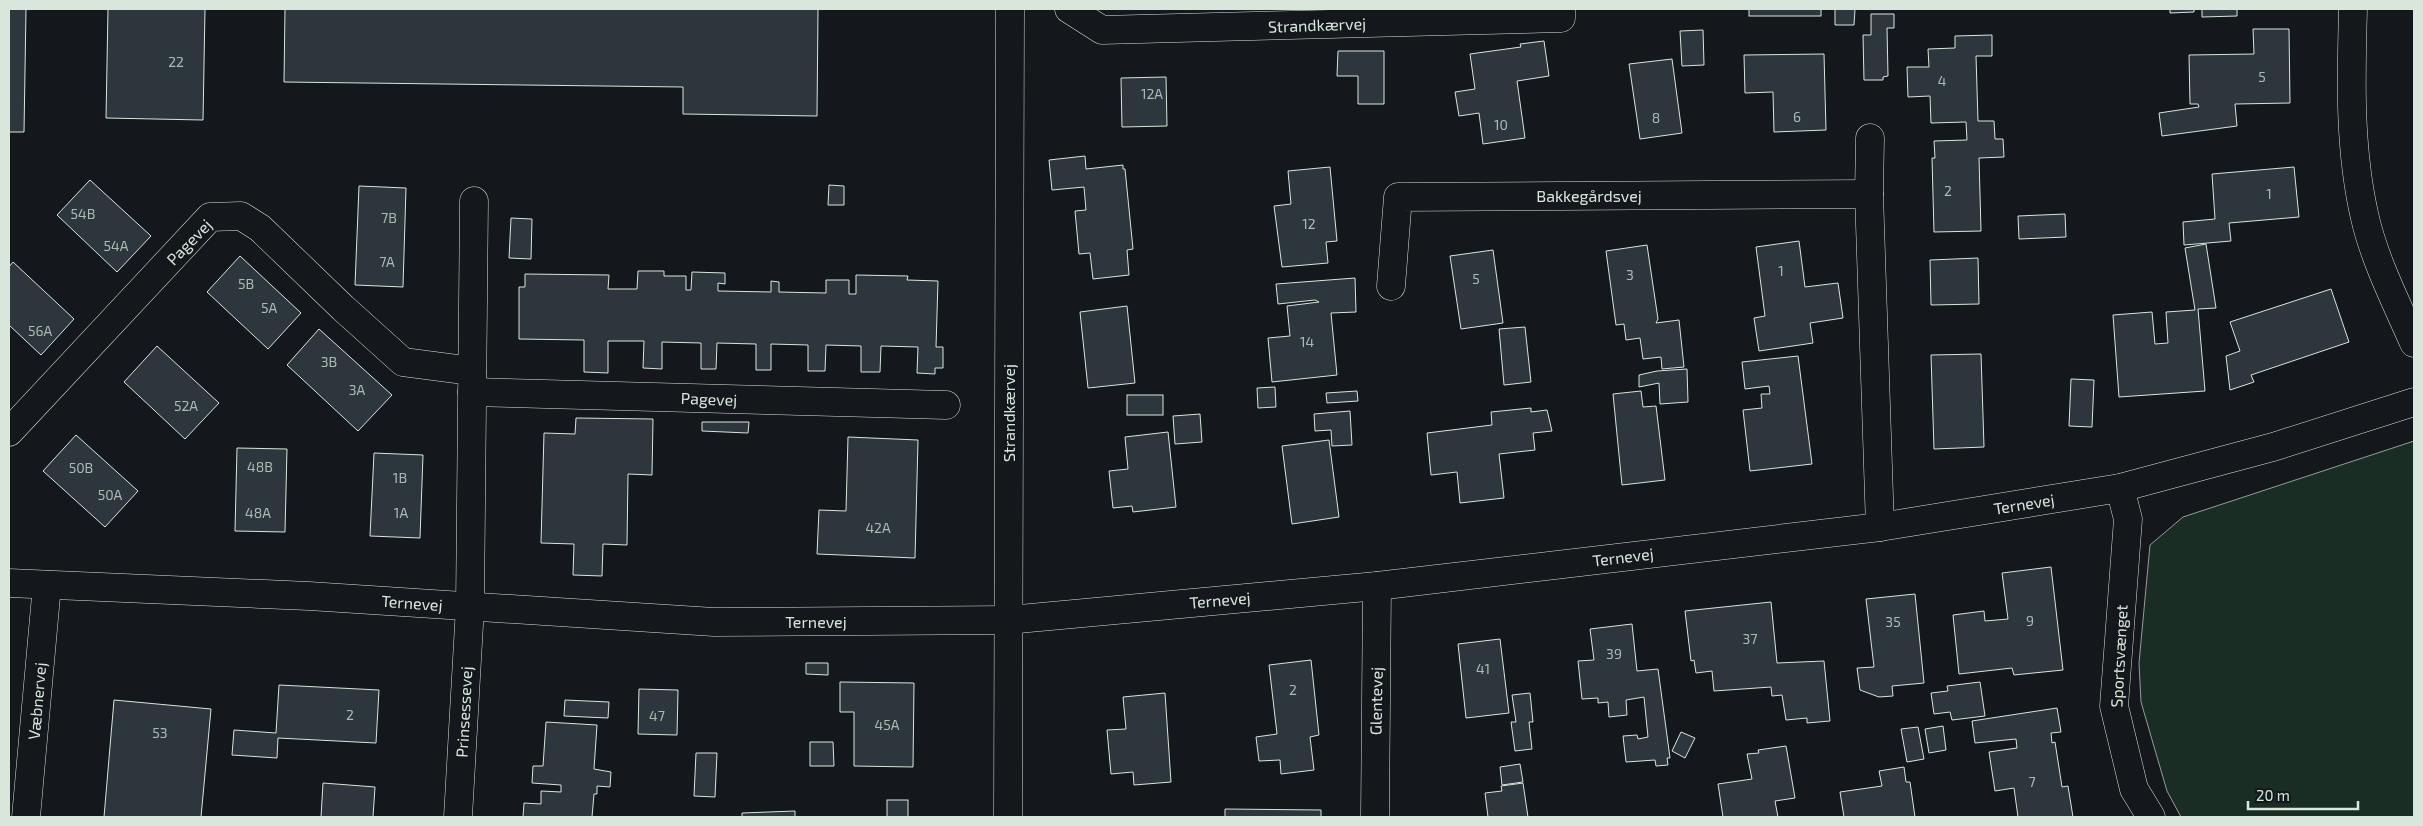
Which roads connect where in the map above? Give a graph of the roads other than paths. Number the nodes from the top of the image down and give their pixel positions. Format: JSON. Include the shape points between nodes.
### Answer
{"nodes":[{"id":1,"x":1010,"y":9,"type":"edge"},
{"id":2,"x":1069,"y":9,"type":"edge"},
{"id":3,"x":1561,"y":9,"type":"edge"},
{"id":4,"x":2353,"y":9,"type":"edge"},
{"id":5,"x":1870,"y":138,"type":"dead end"},
{"id":6,"x":1869,"y":194,"type":"junction"},
{"id":7,"x":474,"y":201,"type":"dead end"},
{"id":8,"x":1391,"y":286,"type":"dead end"},
{"id":9,"x":2414,"y":343,"type":"edge"},
{"id":10,"x":472,"y":381,"type":"junction"},
{"id":11,"x":2414,"y":402,"type":"edge"},
{"id":12,"x":946,"y":405,"type":"dead end"},
{"id":13,"x":9,"y":432,"type":"edge"},
{"id":14,"x":2120,"y":488,"type":"junction"},
{"id":15,"x":1880,"y":527,"type":"junction"},
{"id":16,"x":9,"y":583,"type":"edge"},
{"id":17,"x":47,"y":585,"type":"junction"},
{"id":18,"x":1377,"y":586,"type":"junction"},
{"id":19,"x":470,"y":607,"type":"junction"},
{"id":20,"x":1008,"y":620,"type":"junction"},
{"id":21,"x":26,"y":817,"type":"edge"},
{"id":22,"x":458,"y":817,"type":"edge"},
{"id":23,"x":1008,"y":817,"type":"edge"},
{"id":24,"x":1375,"y":817,"type":"edge"},
{"id":25,"x":2151,"y":817,"type":"edge"}],
"edges":[{"from":1,"to":20,"type":"street","name":"Strandkærvej"},
{"from":2,"to":3,"type":"street","name":"Strandkærvej","via":[[1102,30],[1562,18]]},
{"from":4,"to":9,"type":"street","via":[[2350,99],[2365,219],[2380,264]]},
{"from":5,"to":6,"type":"street"},
{"from":6,"to":8,"type":"street","name":"Bakkegårdsvej","via":[[1398,197]]},
{"from":6,"to":15,"type":"street"},
{"from":7,"to":10,"type":"street"},
{"from":10,"to":12,"type":"street","name":"Pagevej"},
{"from":10,"to":13,"type":"street","name":"Pagevej","via":[[403,362],[260,228],[241,216],[210,217]]},
{"from":10,"to":19,"type":"street"},
{"from":11,"to":14,"type":"street","name":"Ternevej","via":[[2273,447]]},
{"from":14,"to":15,"type":"street","name":"Ternevej"},
{"from":14,"to":25,"type":"street","name":"Sportsvænget","via":[[2128,518],[2114,706],[2134,789]]},
{"from":15,"to":18,"type":"street","name":"Ternevej"},
{"from":16,"to":17,"type":"street","name":"Ternevej"},
{"from":17,"to":19,"type":"street","name":"Ternevej","via":[[309,596]]},
{"from":17,"to":21,"type":"street","name":"Væbnervej"},
{"from":18,"to":20,"type":"street","name":"Ternevej"},
{"from":18,"to":24,"type":"street","name":"Glentevej"},
{"from":19,"to":20,"type":"street","name":"Ternevej","via":[[714,622]]},
{"from":19,"to":22,"type":"street","name":"Prinsessevej"},
{"from":20,"to":23,"type":"street","name":"Strandkærvej"}]}
